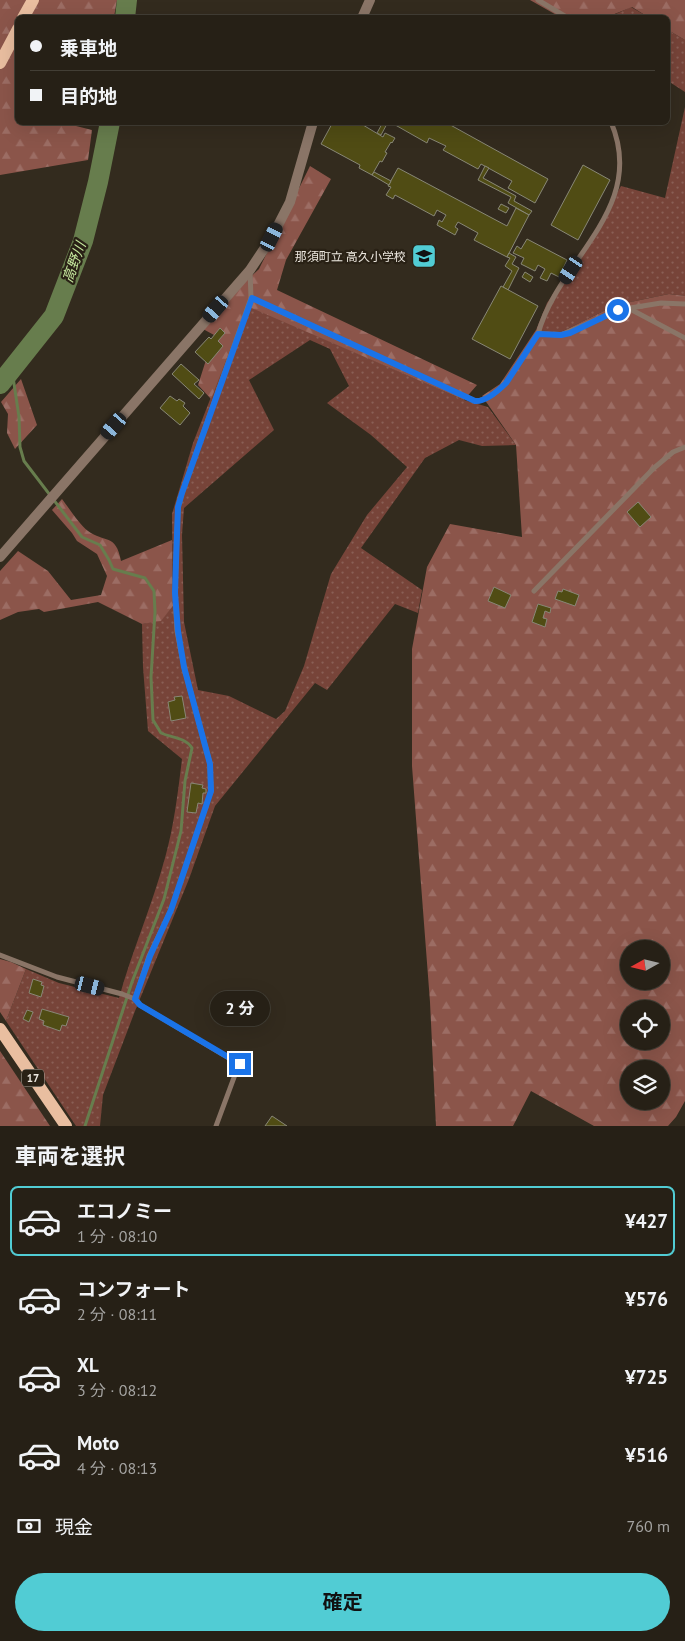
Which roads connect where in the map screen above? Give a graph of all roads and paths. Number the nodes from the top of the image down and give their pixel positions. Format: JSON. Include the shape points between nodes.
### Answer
{"nodes":[{"id":1,"x":370,"y":0,"type":"edge"},
{"id":2,"x":538,"y":0,"type":"edge"},
{"id":3,"x":363,"y":15,"type":"edge"},
{"id":4,"x":563,"y":15,"type":"edge"},
{"id":5,"x":15,"y":35,"type":"edge"},
{"id":6,"x":0,"y":63,"type":"edge"},
{"id":7,"x":312,"y":125,"type":"edge"},
{"id":8,"x":611,"y":125,"type":"edge"},
{"id":9,"x":250,"y":270,"type":"junction"},
{"id":10,"x":252,"y":298,"type":"junction"},
{"id":11,"x":685,"y":304,"type":"edge"},
{"id":12,"x":629,"y":309,"type":"junction"},
{"id":13,"x":538,"y":334,"type":"junction"},
{"id":14,"x":685,"y":338,"type":"edge"},
{"id":15,"x":685,"y":446,"type":"edge"},
{"id":16,"x":0,"y":557,"type":"edge"},
{"id":17,"x":534,"y":591,"type":"dead end"},
{"id":18,"x":0,"y":955,"type":"edge"},
{"id":19,"x":133,"y":998,"type":"junction"},
{"id":20,"x":0,"y":1029,"type":"edge"},
{"id":21,"x":66,"y":1126,"type":"edge"},
{"id":22,"x":216,"y":1126,"type":"edge"}],
"edges":[{"from":1,"to":3,"type":"street"},
{"from":2,"to":4,"type":"lane"},
{"from":5,"to":6,"type":"main road"},
{"from":7,"to":9,"type":"street","via":[[290,202]]},
{"from":8,"to":13,"type":"lane","via":[[616,135],[620,167],[614,199],[593,238],[549,303]]},
{"from":9,"to":10,"type":"lane"},
{"from":9,"to":16,"type":"street"},
{"from":10,"to":13,"type":"lane","via":[[475,401],[500,390]]},
{"from":10,"to":19,"type":"lane","via":[[178,507],[175,593],[178,631],[184,667],[210,764],[211,791],[171,910]]},
{"from":11,"to":12,"type":"lane","via":[[661,303]]},
{"from":12,"to":13,"type":"lane","via":[[618,310],[570,333]]},
{"from":12,"to":14,"type":"lane"},
{"from":15,"to":17,"type":"lane","via":[[654,468]]},
{"from":18,"to":19,"type":"lane","via":[[57,978]]},
{"from":19,"to":22,"type":"lane","via":[[240,1064]]},
{"from":20,"to":21,"type":"main road","number":"17"}]}
